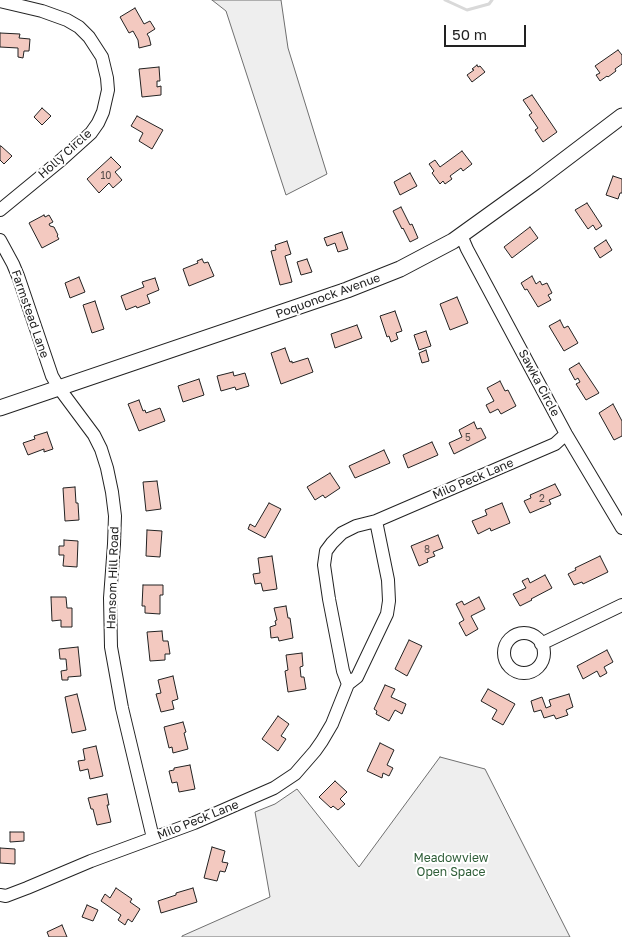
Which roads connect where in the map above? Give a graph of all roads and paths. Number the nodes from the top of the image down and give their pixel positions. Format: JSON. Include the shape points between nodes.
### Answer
{"nodes":[{"id":1,"x":0,"y":1,"type":"edge"},
{"id":2,"x":622,"y":116,"type":"edge"},
{"id":3,"x":0,"y":210,"type":"edge"},
{"id":4,"x":461,"y":236,"type":"junction"},
{"id":5,"x":0,"y":240,"type":"edge"},
{"id":6,"x":59,"y":388,"type":"junction"},
{"id":7,"x":0,"y":408,"type":"edge"},
{"id":8,"x":566,"y":434,"type":"junction"},
{"id":9,"x":376,"y":520,"type":"junction"},
{"id":10,"x":622,"y":528,"type":"edge"},
{"id":11,"x":622,"y":605,"type":"edge"},
{"id":12,"x":541,"y":644,"type":"dead end"},
{"id":13,"x":348,"y":684,"type":"junction"},
{"id":14,"x":153,"y":838,"type":"junction"},
{"id":15,"x":0,"y":895,"type":"edge"}],
"edges":[{"from":1,"to":3,"type":"street","name":"Holly Circle","via":[[42,11],[79,27],[102,57],[108,90],[103,112],[90,133]]},
{"from":2,"to":4,"type":"main road","name":"Poquonock Avenue"},
{"from":4,"to":6,"type":"main road","name":"Poquonock Avenue","via":[[369,282]]},
{"from":4,"to":8,"type":"street","name":"Sawka Circle"},
{"from":5,"to":6,"type":"street","name":"Farmstead Lane","via":[[15,270]]},
{"from":6,"to":7,"type":"main road","name":"Poquonock Avenue"},
{"from":6,"to":14,"type":"street","name":"Hansom Hill Road","via":[[94,435],[107,468],[115,516],[111,647]]},
{"from":8,"to":9,"type":"street","name":"Milo Peck Lane","via":[[555,444]]},
{"from":8,"to":10,"type":"street","name":"Sawka Circle"},
{"from":9,"to":13,"type":"street","name":"Milo Peck Lane","via":[[390,601],[357,677]]},
{"from":9,"to":13,"type":"street","name":"Milo Peck Lane","via":[[342,533],[326,551],[324,565],[329,598]]},
{"from":11,"to":12,"type":"street"},
{"from":13,"to":14,"type":"street","name":"Milo Peck Lane","via":[[322,741],[295,774],[246,801]]},
{"from":14,"to":15,"type":"street","name":"Milo Peck Lane","via":[[6,896]]}]}
